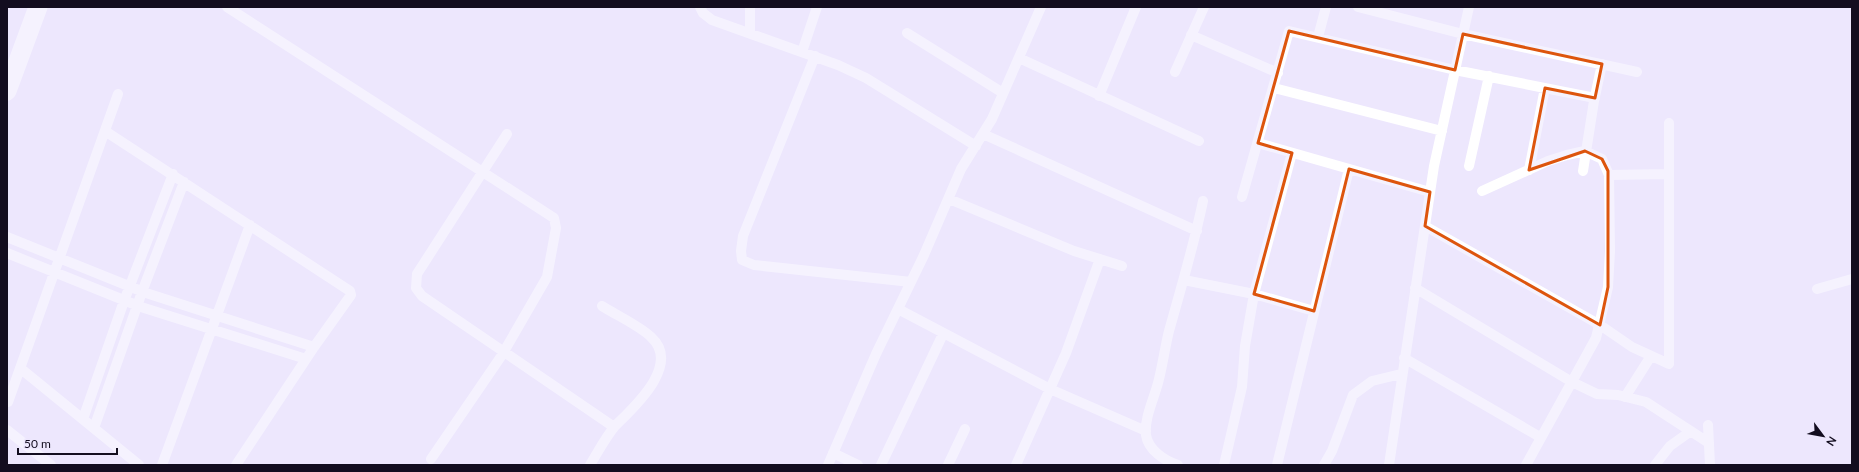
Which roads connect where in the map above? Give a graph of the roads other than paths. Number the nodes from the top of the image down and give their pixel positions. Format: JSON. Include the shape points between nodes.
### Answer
{"nodes":[{"id":1,"x":38,"y":7,"type":"edge"},
{"id":2,"x":227,"y":7,"type":"edge"},
{"id":3,"x":700,"y":7,"type":"edge"},
{"id":4,"x":750,"y":7,"type":"edge"},
{"id":5,"x":817,"y":7,"type":"edge"},
{"id":6,"x":1041,"y":7,"type":"edge"},
{"id":7,"x":1136,"y":7,"type":"edge"},
{"id":8,"x":1204,"y":7,"type":"edge"},
{"id":9,"x":1326,"y":7,"type":"edge"},
{"id":10,"x":1358,"y":7,"type":"edge"},
{"id":11,"x":1469,"y":7,"type":"edge"},
{"id":12,"x":750,"y":33,"type":"junction"},
{"id":13,"x":907,"y":33,"type":"dead end"},
{"id":14,"x":1463,"y":34,"type":"junction"},
{"id":15,"x":1191,"y":35,"type":"junction"},
{"id":16,"x":1318,"y":37,"type":"junction"},
{"id":17,"x":802,"y":52,"type":"junction"},
{"id":18,"x":815,"y":56,"type":"junction"},
{"id":19,"x":1019,"y":58,"type":"junction"},
{"id":20,"x":1602,"y":64,"type":"junction"},
{"id":21,"x":1455,"y":70,"type":"junction"},
{"id":22,"x":1175,"y":72,"type":"dead end"},
{"id":23,"x":1637,"y":72,"type":"dead end"},
{"id":24,"x":1278,"y":73,"type":"junction"},
{"id":25,"x":1489,"y":76,"type":"junction"},
{"id":26,"x":1274,"y":88,"type":"junction"},
{"id":27,"x":1545,"y":88,"type":"junction"},
{"id":28,"x":7,"y":91,"type":"edge"},
{"id":29,"x":1004,"y":93,"type":"junction"},
{"id":30,"x":118,"y":94,"type":"dead end"},
{"id":31,"x":1099,"y":96,"type":"junction"},
{"id":32,"x":1595,"y":98,"type":"junction"},
{"id":33,"x":1669,"y":123,"type":"dead end"},
{"id":34,"x":1442,"y":130,"type":"junction"},
{"id":35,"x":105,"y":131,"type":"junction"},
{"id":36,"x":507,"y":134,"type":"dead end"},
{"id":37,"x":983,"y":134,"type":"junction"},
{"id":38,"x":1199,"y":141,"type":"dead end"},
{"id":39,"x":1258,"y":143,"type":"junction"},
{"id":40,"x":976,"y":146,"type":"junction"},
{"id":41,"x":1585,"y":151,"type":"junction"},
{"id":42,"x":1292,"y":153,"type":"junction"},
{"id":43,"x":1469,"y":166,"type":"dead end"},
{"id":44,"x":1348,"y":169,"type":"junction"},
{"id":45,"x":1529,"y":170,"type":"junction"},
{"id":46,"x":482,"y":171,"type":"junction"},
{"id":47,"x":1583,"y":171,"type":"dead end"},
{"id":48,"x":173,"y":174,"type":"junction"},
{"id":49,"x":1668,"y":174,"type":"junction"},
{"id":50,"x":1609,"y":175,"type":"junction"},
{"id":51,"x":184,"y":182,"type":"junction"},
{"id":52,"x":1482,"y":191,"type":"dead end"},
{"id":53,"x":1430,"y":192,"type":"junction"},
{"id":54,"x":1242,"y":197,"type":"dead end"},
{"id":55,"x":948,"y":199,"type":"junction"},
{"id":56,"x":1203,"y":201,"type":"dead end"},
{"id":57,"x":250,"y":225,"type":"junction"},
{"id":58,"x":1425,"y":226,"type":"junction"},
{"id":59,"x":1197,"y":231,"type":"junction"},
{"id":60,"x":7,"y":237,"type":"edge"},
{"id":61,"x":7,"y":253,"type":"edge"},
{"id":62,"x":60,"y":259,"type":"junction"},
{"id":63,"x":1100,"y":259,"type":"junction"},
{"id":64,"x":1122,"y":266,"type":"dead end"},
{"id":65,"x":55,"y":272,"type":"junction"},
{"id":66,"x":1852,"y":279,"type":"edge"},
{"id":67,"x":1184,"y":280,"type":"junction"},
{"id":68,"x":911,"y":282,"type":"junction"},
{"id":69,"x":130,"y":287,"type":"junction"},
{"id":70,"x":1415,"y":288,"type":"junction"},
{"id":71,"x":1817,"y":289,"type":"dead end"},
{"id":72,"x":142,"y":292,"type":"junction"},
{"id":73,"x":1254,"y":294,"type":"junction"},
{"id":74,"x":125,"y":301,"type":"junction"},
{"id":75,"x":137,"y":306,"type":"junction"},
{"id":76,"x":602,"y":306,"type":"dead end"},
{"id":77,"x":898,"y":309,"type":"junction"},
{"id":78,"x":1314,"y":311,"type":"junction"},
{"id":79,"x":217,"y":315,"type":"junction"},
{"id":80,"x":1600,"y":325,"type":"junction"},
{"id":81,"x":212,"y":329,"type":"junction"},
{"id":82,"x":943,"y":334,"type":"junction"},
{"id":83,"x":314,"y":347,"type":"junction"},
{"id":84,"x":504,"y":352,"type":"junction"},
{"id":85,"x":1651,"y":356,"type":"junction"},
{"id":86,"x":1404,"y":358,"type":"junction"},
{"id":87,"x":306,"y":359,"type":"junction"},
{"id":88,"x":20,"y":368,"type":"junction"},
{"id":89,"x":1401,"y":374,"type":"junction"},
{"id":90,"x":1572,"y":382,"type":"junction"},
{"id":91,"x":1050,"y":389,"type":"junction"},
{"id":92,"x":1625,"y":396,"type":"junction"},
{"id":93,"x":8,"y":402,"type":"edge"},
{"id":94,"x":83,"y":419,"type":"junction"},
{"id":95,"x":1708,"y":425,"type":"dead end"},
{"id":96,"x":614,"y":427,"type":"junction"},
{"id":97,"x":94,"y":428,"type":"junction"},
{"id":98,"x":965,"y":429,"type":"dead end"},
{"id":99,"x":7,"y":430,"type":"edge"},
{"id":100,"x":1146,"y":431,"type":"junction"},
{"id":101,"x":1691,"y":431,"type":"junction"},
{"id":102,"x":1540,"y":437,"type":"junction"},
{"id":103,"x":1709,"y":443,"type":"junction"},
{"id":104,"x":833,"y":453,"type":"junction"},
{"id":105,"x":432,"y":460,"type":"dead end"},
{"id":106,"x":51,"y":465,"type":"edge"},
{"id":107,"x":139,"y":465,"type":"edge"},
{"id":108,"x":162,"y":465,"type":"edge"},
{"id":109,"x":236,"y":465,"type":"edge"},
{"id":110,"x":590,"y":465,"type":"edge"},
{"id":111,"x":828,"y":465,"type":"edge"},
{"id":112,"x":858,"y":465,"type":"edge"},
{"id":113,"x":882,"y":465,"type":"edge"},
{"id":114,"x":948,"y":465,"type":"edge"},
{"id":115,"x":1016,"y":465,"type":"edge"},
{"id":116,"x":1178,"y":465,"type":"edge"},
{"id":117,"x":1224,"y":465,"type":"edge"},
{"id":118,"x":1277,"y":465,"type":"edge"},
{"id":119,"x":1324,"y":465,"type":"edge"},
{"id":120,"x":1388,"y":465,"type":"edge"},
{"id":121,"x":1526,"y":465,"type":"edge"},
{"id":122,"x":1655,"y":465,"type":"edge"},
{"id":123,"x":1710,"y":465,"type":"edge"}],
"edges":[{"from":1,"to":28,"type":"highway"},
{"from":2,"to":46,"type":"street"},
{"from":3,"to":12,"type":"street","via":[[703,14],[712,20]]},
{"from":4,"to":12,"type":"street"},
{"from":5,"to":17,"type":"street"},
{"from":6,"to":19,"type":"street"},
{"from":7,"to":31,"type":"street"},
{"from":8,"to":15,"type":"street"},
{"from":9,"to":16,"type":"street"},
{"from":10,"to":14,"type":"street"},
{"from":11,"to":14,"type":"street"},
{"from":12,"to":17,"type":"street"},
{"from":13,"to":29,"type":"street"},
{"from":14,"to":20,"type":"street"},
{"from":14,"to":21,"type":"street"},
{"from":15,"to":22,"type":"street"},
{"from":15,"to":24,"type":"street"},
{"from":16,"to":21,"type":"street"},
{"from":16,"to":24,"type":"street","via":[[1289,31]]},
{"from":17,"to":18,"type":"street"},
{"from":18,"to":40,"type":"street","via":[[866,78]]},
{"from":18,"to":68,"type":"street","via":[[743,236],[742,260],[754,265]]},
{"from":19,"to":29,"type":"street"},
{"from":19,"to":31,"type":"street"},
{"from":20,"to":23,"type":"street"},
{"from":20,"to":32,"type":"street"},
{"from":21,"to":25,"type":"street"},
{"from":21,"to":34,"type":"street"},
{"from":24,"to":26,"type":"street"},
{"from":25,"to":27,"type":"street"},
{"from":25,"to":43,"type":"street"},
{"from":26,"to":34,"type":"street"},
{"from":26,"to":39,"type":"street"},
{"from":27,"to":32,"type":"street"},
{"from":27,"to":45,"type":"street"},
{"from":29,"to":37,"type":"street"},
{"from":30,"to":35,"type":"street"},
{"from":31,"to":38,"type":"street"},
{"from":32,"to":41,"type":"street"},
{"from":33,"to":49,"type":"street"},
{"from":34,"to":53,"type":"street"},
{"from":35,"to":48,"type":"street"},
{"from":35,"to":62,"type":"street"},
{"from":36,"to":46,"type":"street"},
{"from":37,"to":40,"type":"street"},
{"from":37,"to":59,"type":"street"},
{"from":39,"to":42,"type":"street"},
{"from":39,"to":54,"type":"street"},
{"from":40,"to":55,"type":"street","via":[[961,169]]},
{"from":41,"to":45,"type":"street","via":[[1548,161]]},
{"from":41,"to":47,"type":"street"},
{"from":41,"to":50,"type":"street","via":[[1602,159]]},
{"from":42,"to":44,"type":"street"},
{"from":42,"to":73,"type":"street"},
{"from":44,"to":53,"type":"street"},
{"from":44,"to":78,"type":"street"},
{"from":45,"to":52,"type":"street"},
{"from":46,"to":84,"type":"street","via":[[554,218],[556,228],[547,276]]},
{"from":46,"to":84,"type":"street","via":[[415,281],[416,288],[422,296]]},
{"from":48,"to":51,"type":"street"},
{"from":48,"to":69,"type":"street"},
{"from":49,"to":50,"type":"street"},
{"from":49,"to":85,"type":"street","via":[[1669,364]]},
{"from":50,"to":80,"type":"street","via":[[1608,288]]},
{"from":51,"to":57,"type":"street"},
{"from":51,"to":72,"type":"street"},
{"from":53,"to":58,"type":"street"},
{"from":55,"to":63,"type":"street","via":[[1074,251]]},
{"from":55,"to":68,"type":"street"},
{"from":56,"to":59,"type":"street"},
{"from":57,"to":79,"type":"street"},
{"from":57,"to":83,"type":"street","via":[[350,291],[351,295]]},
{"from":58,"to":70,"type":"street"},
{"from":58,"to":80,"type":"street"},
{"from":59,"to":67,"type":"street"},
{"from":60,"to":62,"type":"street"},
{"from":61,"to":65,"type":"street"},
{"from":62,"to":65,"type":"street"},
{"from":62,"to":69,"type":"street"},
{"from":63,"to":64,"type":"street"},
{"from":63,"to":91,"type":"street","via":[[1066,353]]},
{"from":65,"to":74,"type":"street"},
{"from":65,"to":88,"type":"street"},
{"from":66,"to":71,"type":"street"},
{"from":67,"to":73,"type":"street"},
{"from":67,"to":100,"type":"street"},
{"from":68,"to":77,"type":"street"},
{"from":69,"to":72,"type":"street"},
{"from":69,"to":74,"type":"street"},
{"from":70,"to":86,"type":"street"},
{"from":70,"to":90,"type":"street"},
{"from":72,"to":75,"type":"street"},
{"from":72,"to":79,"type":"street"},
{"from":73,"to":78,"type":"street"},
{"from":73,"to":117,"type":"street","via":[[1245,346],[1242,388]]},
{"from":74,"to":75,"type":"street"},
{"from":74,"to":94,"type":"street"},
{"from":75,"to":81,"type":"street"},
{"from":75,"to":97,"type":"street"},
{"from":76,"to":96,"type":"street","via":[[652,337],[658,346],[660,358],[656,377],[642,400]]},
{"from":77,"to":82,"type":"street"},
{"from":77,"to":104,"type":"street"},
{"from":78,"to":118,"type":"street"},
{"from":79,"to":81,"type":"street"},
{"from":79,"to":83,"type":"street"},
{"from":80,"to":85,"type":"street","via":[[1632,347]]},
{"from":80,"to":90,"type":"street","via":[[1596,338]]},
{"from":81,"to":87,"type":"street"},
{"from":81,"to":108,"type":"street"},
{"from":82,"to":91,"type":"street"},
{"from":82,"to":113,"type":"street"},
{"from":83,"to":87,"type":"street"},
{"from":84,"to":96,"type":"street"},
{"from":84,"to":105,"type":"street"},
{"from":85,"to":92,"type":"street"},
{"from":86,"to":89,"type":"street"},
{"from":86,"to":102,"type":"street"},
{"from":87,"to":109,"type":"street"},
{"from":88,"to":93,"type":"street"},
{"from":88,"to":94,"type":"street"},
{"from":89,"to":119,"type":"street","via":[[1372,381],[1353,395],[1332,451]]},
{"from":89,"to":120,"type":"street"},
{"from":90,"to":92,"type":"street","via":[[1597,394]]},
{"from":90,"to":102,"type":"street"},
{"from":91,"to":100,"type":"street"},
{"from":91,"to":115,"type":"street"},
{"from":92,"to":101,"type":"street","via":[[1646,402]]},
{"from":94,"to":97,"type":"street"},
{"from":95,"to":103,"type":"street"},
{"from":96,"to":110,"type":"street"},
{"from":97,"to":107,"type":"street"},
{"from":98,"to":114,"type":"street"},
{"from":99,"to":106,"type":"street"},
{"from":100,"to":116,"type":"street","via":[[1153,450]]},
{"from":101,"to":103,"type":"street"},
{"from":101,"to":122,"type":"street","via":[[1670,446]]},
{"from":102,"to":121,"type":"street"},
{"from":103,"to":123,"type":"street"},
{"from":104,"to":111,"type":"street"},
{"from":104,"to":112,"type":"street"}]}
